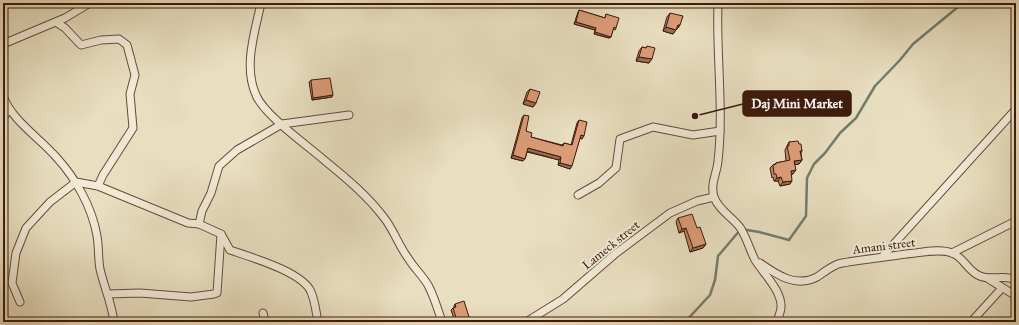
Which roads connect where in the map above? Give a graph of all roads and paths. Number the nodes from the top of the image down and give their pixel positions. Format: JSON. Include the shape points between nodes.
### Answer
{"nodes":[{"id":1,"x":90,"y":3,"type":"edge"},
{"id":2,"x":261,"y":3,"type":"edge"},
{"id":3,"x":718,"y":3,"type":"edge"},
{"id":4,"x":56,"y":22,"type":"junction"},
{"id":5,"x":3,"y":44,"type":"edge"},
{"id":6,"x":3,"y":96,"type":"edge"},
{"id":7,"x":1016,"y":109,"type":"edge"},
{"id":8,"x":9,"y":110,"type":"junction"},
{"id":9,"x":348,"y":115,"type":"dead end"},
{"id":10,"x":3,"y":117,"type":"edge"},
{"id":11,"x":282,"y":124,"type":"junction"},
{"id":12,"x":720,"y":131,"type":"junction"},
{"id":13,"x":76,"y":182,"type":"junction"},
{"id":14,"x":98,"y":186,"type":"junction"},
{"id":15,"x":578,"y":195,"type":"dead end"},
{"id":16,"x":714,"y":197,"type":"junction"},
{"id":17,"x":1016,"y":221,"type":"edge"},
{"id":18,"x":199,"y":224,"type":"junction"},
{"id":19,"x":221,"y":234,"type":"junction"},
{"id":20,"x":952,"y":253,"type":"junction"},
{"id":21,"x":882,"y":257,"type":"junction"},
{"id":22,"x":755,"y":259,"type":"junction"},
{"id":23,"x":987,"y":278,"type":"junction"},
{"id":24,"x":1016,"y":280,"type":"edge"},
{"id":25,"x":1002,"y":288,"type":"junction"},
{"id":26,"x":108,"y":294,"type":"junction"},
{"id":27,"x":1016,"y":296,"type":"edge"},
{"id":28,"x":20,"y":302,"type":"dead end"},
{"id":29,"x":263,"y":312,"type":"dead end"},
{"id":30,"x":114,"y":322,"type":"edge"},
{"id":31,"x":265,"y":322,"type":"edge"},
{"id":32,"x":318,"y":322,"type":"edge"},
{"id":33,"x":442,"y":322,"type":"edge"},
{"id":34,"x":526,"y":322,"type":"edge"},
{"id":35,"x":777,"y":322,"type":"edge"},
{"id":36,"x":971,"y":322,"type":"edge"}],
"edges":[{"from":1,"to":4,"type":"street"},
{"from":2,"to":11,"type":"street","via":[[252,44],[250,76],[256,96],[266,110]]},
{"from":3,"to":12,"type":"street"},
{"from":4,"to":5,"type":"street"},
{"from":4,"to":14,"type":"street","via":[[81,45],[119,39],[127,44],[135,75],[130,94],[133,128]]},
{"from":6,"to":8,"type":"street"},
{"from":7,"to":21,"type":"street"},
{"from":8,"to":10,"type":"street"},
{"from":8,"to":13,"type":"street","via":[[57,158]]},
{"from":9,"to":11,"type":"street"},
{"from":11,"to":18,"type":"street","via":[[237,150],[219,166]]},
{"from":11,"to":33,"type":"street","via":[[348,179],[385,219],[405,254],[429,286]]},
{"from":12,"to":15,"type":"street","via":[[693,134],[653,127],[620,139],[616,168],[599,183]]},
{"from":12,"to":16,"type":"street","via":[[718,162],[713,180]]},
{"from":13,"to":14,"type":"street"},
{"from":13,"to":26,"type":"street","via":[[93,221],[98,258]]},
{"from":13,"to":28,"type":"street","via":[[50,202],[26,228],[16,253],[12,283]]},
{"from":14,"to":18,"type":"street","via":[[188,223]]},
{"from":16,"to":22,"type":"street","via":[[741,229]]},
{"from":16,"to":34,"type":"street","name":"Lameck street","via":[[697,201],[670,213],[563,299]]},
{"from":17,"to":20,"type":"street"},
{"from":18,"to":19,"type":"street"},
{"from":19,"to":26,"type":"street","via":[[217,292],[214,294],[191,297],[140,293]]},
{"from":19,"to":32,"type":"street","via":[[230,250],[290,272],[302,281],[311,290]]},
{"from":20,"to":21,"type":"street","name":"Amani street","via":[[930,251]]},
{"from":20,"to":23,"type":"street","via":[[974,273]]},
{"from":21,"to":22,"type":"street","name":"Amani street","via":[[836,264],[811,280],[800,281],[789,280],[776,274]]},
{"from":22,"to":35,"type":"street","via":[[779,297],[781,307]]},
{"from":23,"to":24,"type":"street","via":[[1007,277]]},
{"from":23,"to":25,"type":"street"},
{"from":25,"to":27,"type":"street"},
{"from":25,"to":36,"type":"street"},
{"from":26,"to":30,"type":"street"},
{"from":29,"to":31,"type":"street"}]}
